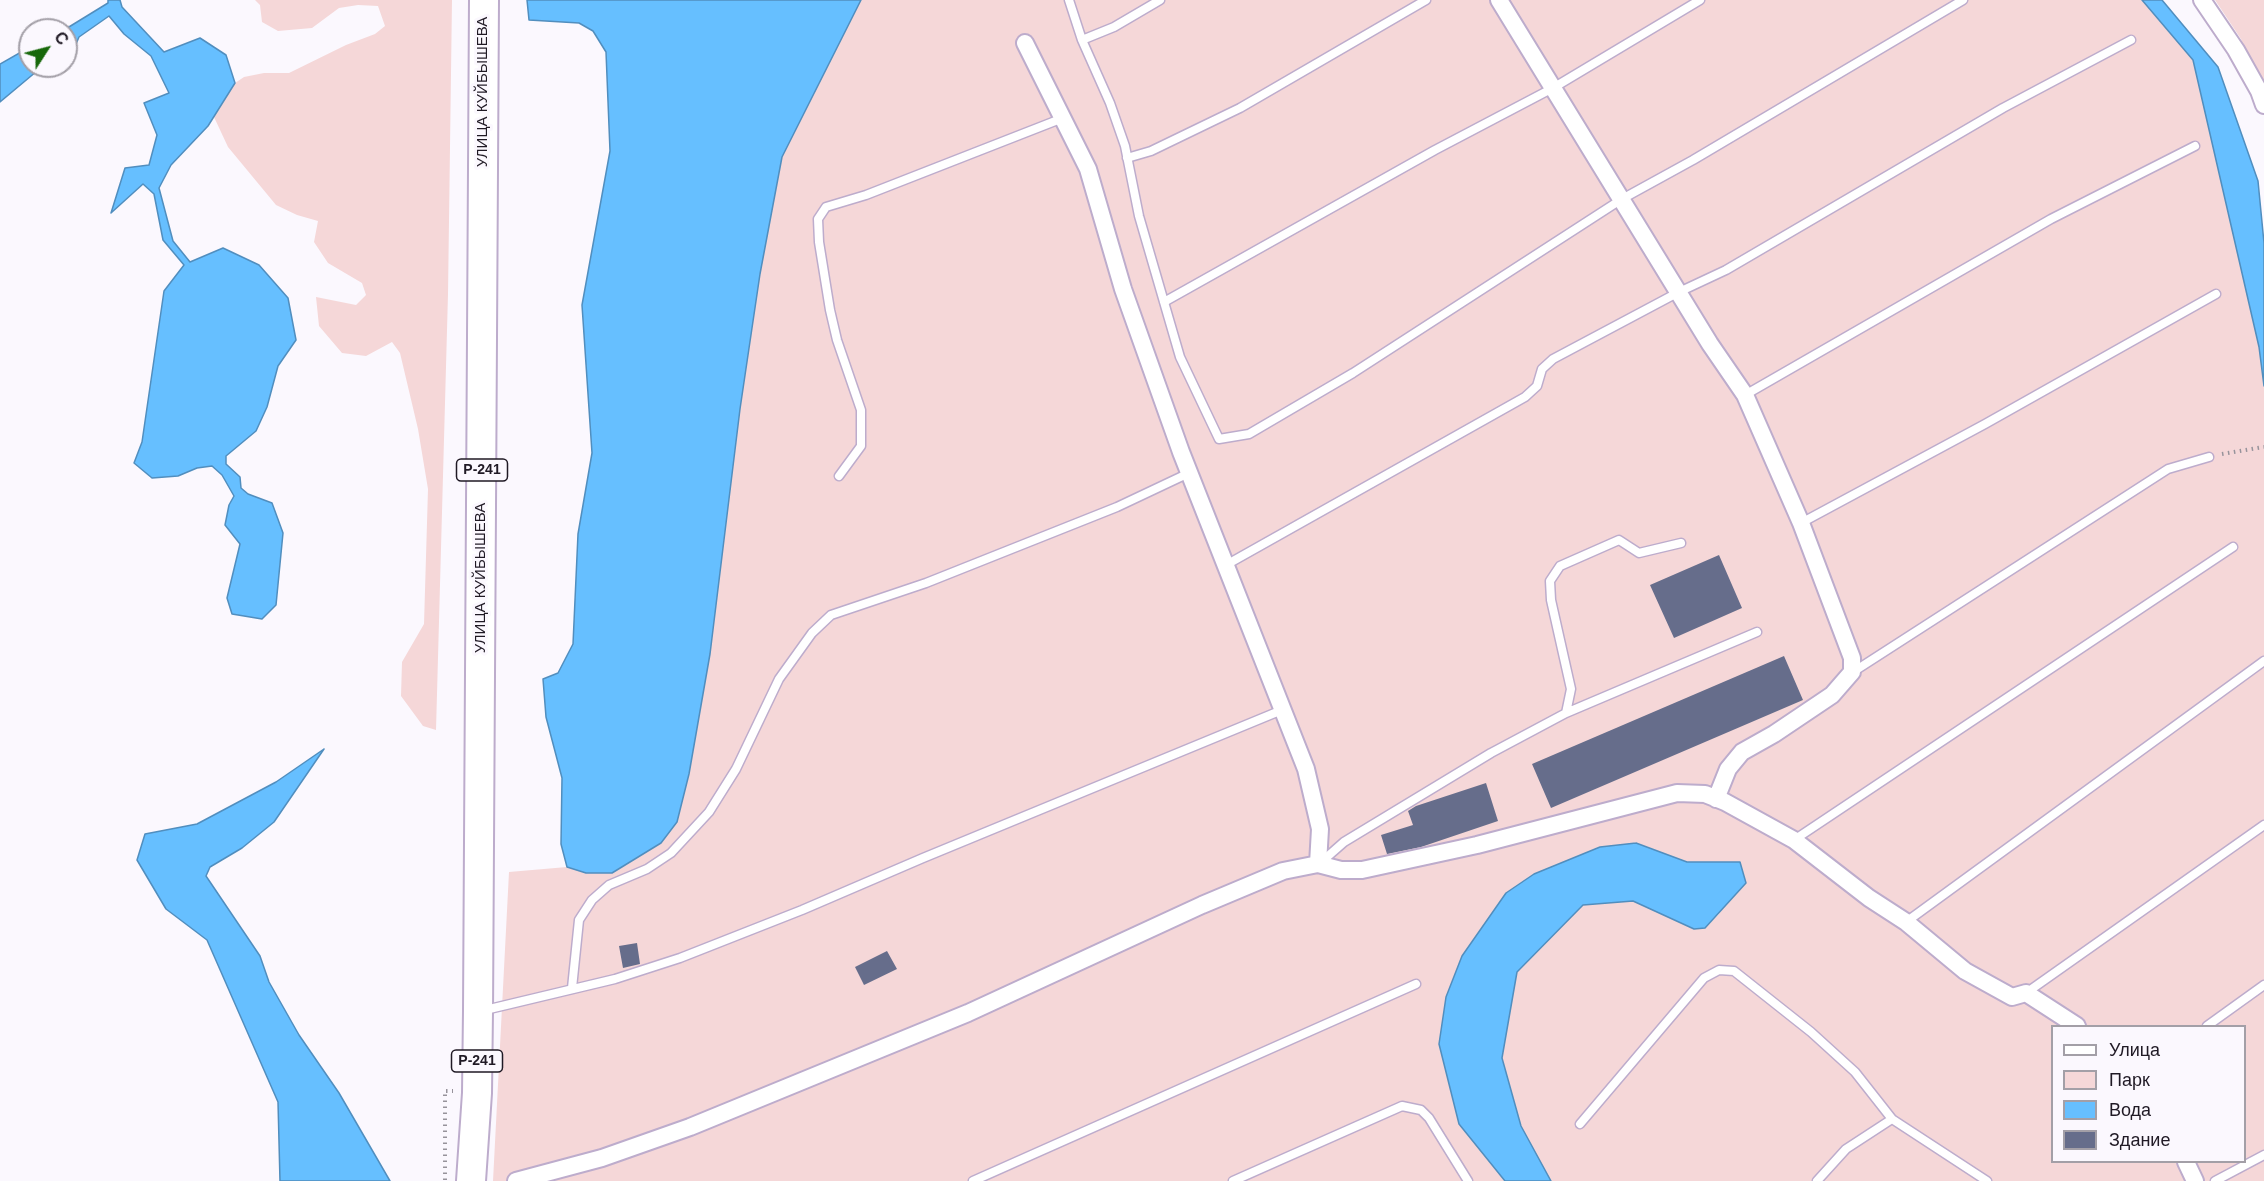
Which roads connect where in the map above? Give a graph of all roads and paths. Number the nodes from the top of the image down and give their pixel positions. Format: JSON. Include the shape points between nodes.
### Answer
{"nodes":[{"id":1,"x":484,"y":0,"type":"edge"},
{"id":2,"x":1069,"y":0,"type":"edge"},
{"id":3,"x":1160,"y":0,"type":"edge"},
{"id":4,"x":1426,"y":0,"type":"edge"},
{"id":5,"x":1499,"y":0,"type":"edge"},
{"id":6,"x":1701,"y":0,"type":"edge"},
{"id":7,"x":1963,"y":0,"type":"edge"},
{"id":8,"x":2202,"y":0,"type":"edge"},
{"id":9,"x":1082,"y":40,"type":"junction"},
{"id":10,"x":2131,"y":40,"type":"dead end"},
{"id":11,"x":1025,"y":43,"type":"dead end"},
{"id":12,"x":1553,"y":88,"type":"junction"},
{"id":13,"x":2264,"y":105,"type":"edge"},
{"id":14,"x":1063,"y":118,"type":"junction"},
{"id":15,"x":2194,"y":146,"type":"dead end"},
{"id":16,"x":1127,"y":158,"type":"junction"},
{"id":17,"x":1622,"y":199,"type":"junction"},
{"id":18,"x":1679,"y":292,"type":"junction"},
{"id":19,"x":2217,"y":294,"type":"dead end"},
{"id":20,"x":1164,"y":302,"type":"junction"},
{"id":21,"x":1745,"y":395,"type":"junction"},
{"id":22,"x":2264,"y":447,"type":"edge"},
{"id":23,"x":2209,"y":457,"type":"joint"},
{"id":24,"x":1189,"y":473,"type":"junction"},
{"id":25,"x":839,"y":476,"type":"dead end"},
{"id":26,"x":1801,"y":524,"type":"junction"},
{"id":27,"x":1681,"y":543,"type":"dead end"},
{"id":28,"x":2233,"y":547,"type":"dead end"},
{"id":29,"x":1226,"y":566,"type":"junction"},
{"id":30,"x":1757,"y":632,"type":"dead end"},
{"id":31,"x":2264,"y":661,"type":"edge"},
{"id":32,"x":1852,"y":672,"type":"junction"},
{"id":33,"x":1282,"y":710,"type":"junction"},
{"id":34,"x":1566,"y":713,"type":"junction"},
{"id":35,"x":1716,"y":799,"type":"junction"},
{"id":36,"x":2264,"y":825,"type":"edge"},
{"id":37,"x":1794,"y":840,"type":"junction"},
{"id":38,"x":1318,"y":864,"type":"junction"},
{"id":39,"x":1906,"y":922,"type":"junction"},
{"id":40,"x":1416,"y":984,"type":"dead end"},
{"id":41,"x":2264,"y":985,"type":"edge"},
{"id":42,"x":572,"y":988,"type":"junction"},
{"id":43,"x":2026,"y":993,"type":"junction"},
{"id":44,"x":478,"y":1011,"type":"junction"},
{"id":45,"x":2076,"y":1025,"type":"edge"},
{"id":46,"x":2208,"y":1025,"type":"edge"},
{"id":47,"x":1892,"y":1119,"type":"junction"},
{"id":48,"x":1580,"y":1124,"type":"dead end"},
{"id":49,"x":2264,"y":1155,"type":"edge"},
{"id":50,"x":2187,"y":1163,"type":"edge"},
{"id":51,"x":471,"y":1181,"type":"edge"},
{"id":52,"x":516,"y":1181,"type":"edge"},
{"id":53,"x":973,"y":1181,"type":"edge"},
{"id":54,"x":1233,"y":1181,"type":"edge"},
{"id":55,"x":1467,"y":1181,"type":"edge"},
{"id":56,"x":1817,"y":1181,"type":"edge"},
{"id":57,"x":1987,"y":1181,"type":"edge"},
{"id":58,"x":2195,"y":1181,"type":"edge"},
{"id":59,"x":2215,"y":1181,"type":"edge"}],
"edges":[{"from":1,"to":44,"type":"highway","name":"УЛИЦА КУЙБЫШЕВА","number":"Р-241"},
{"from":2,"to":9,"type":"lane"},
{"from":3,"to":9,"type":"lane","via":[[1114,27]]},
{"from":4,"to":16,"type":"lane","via":[[1239,108],[1151,152]]},
{"from":5,"to":12,"type":"street"},
{"from":6,"to":12,"type":"lane"},
{"from":7,"to":17,"type":"lane"},
{"from":8,"to":13,"type":"street","via":[[2236,50]]},
{"from":9,"to":16,"type":"lane","via":[[1110,104]]},
{"from":10,"to":18,"type":"lane","via":[[1993,114],[1725,270]]},
{"from":11,"to":14,"type":"street"},
{"from":12,"to":17,"type":"street"},
{"from":12,"to":20,"type":"lane"},
{"from":14,"to":24,"type":"street","via":[[1088,169],[1123,289]]},
{"from":14,"to":25,"type":"lane","via":[[826,207],[818,219],[837,340],[861,410],[861,446]]},
{"from":15,"to":21,"type":"lane","via":[[2051,219]]},
{"from":16,"to":20,"type":"lane"},
{"from":17,"to":18,"type":"street"},
{"from":17,"to":20,"type":"lane","via":[[1353,373],[1250,434],[1219,439],[1180,357]]},
{"from":18,"to":21,"type":"street"},
{"from":18,"to":29,"type":"lane","via":[[1553,359],[1542,369],[1537,387],[1525,397]]},
{"from":19,"to":26,"type":"lane"},
{"from":21,"to":26,"type":"street"},
{"from":22,"to":23,"type":"path"},
{"from":23,"to":32,"type":"lane","via":[[2169,469]]},
{"from":24,"to":29,"type":"street"},
{"from":24,"to":42,"type":"lane","via":[[1117,507],[937,579],[831,615],[812,633],[779,679],[736,769],[709,812],[671,853],[647,869],[609,885],[591,900],[579,920]]},
{"from":26,"to":32,"type":"street","via":[[1848,643]]},
{"from":27,"to":34,"type":"lane","via":[[1639,553],[1619,540],[1560,566],[1555,573],[1550,581],[1551,600],[1571,689]]},
{"from":28,"to":37,"type":"lane"},
{"from":29,"to":33,"type":"street"},
{"from":30,"to":34,"type":"lane"},
{"from":31,"to":39,"type":"lane"},
{"from":32,"to":35,"type":"street","via":[[1832,695],[1742,752],[1728,769]]},
{"from":33,"to":38,"type":"street","via":[[1311,789],[1320,829]]},
{"from":33,"to":42,"type":"lane","via":[[680,958]]},
{"from":34,"to":38,"type":"lane","via":[[1491,753],[1344,842]]},
{"from":35,"to":37,"type":"street"},
{"from":35,"to":38,"type":"street","via":[[1705,794],[1677,793],[1477,845],[1362,870]]},
{"from":36,"to":43,"type":"lane"},
{"from":37,"to":39,"type":"street"},
{"from":38,"to":52,"type":"street","via":[[1283,871],[968,1013],[690,1127],[602,1158]]},
{"from":39,"to":43,"type":"street","via":[[1965,971],[2012,998]]},
{"from":40,"to":53,"type":"lane"},
{"from":41,"to":46,"type":"lane"},
{"from":42,"to":44,"type":"lane"},
{"from":43,"to":45,"type":"street"},
{"from":44,"to":51,"type":"highway","number":"Р-241"},
{"from":47,"to":48,"type":"lane","via":[[1855,1072],[1811,1032],[1740,974],[1719,970],[1704,978]]},
{"from":47,"to":56,"type":"lane","via":[[1846,1149]]},
{"from":47,"to":57,"type":"lane"},
{"from":49,"to":59,"type":"lane"},
{"from":50,"to":58,"type":"street"},
{"from":54,"to":55,"type":"lane","via":[[1402,1106],[1421,1110],[1430,1118]]}]}
